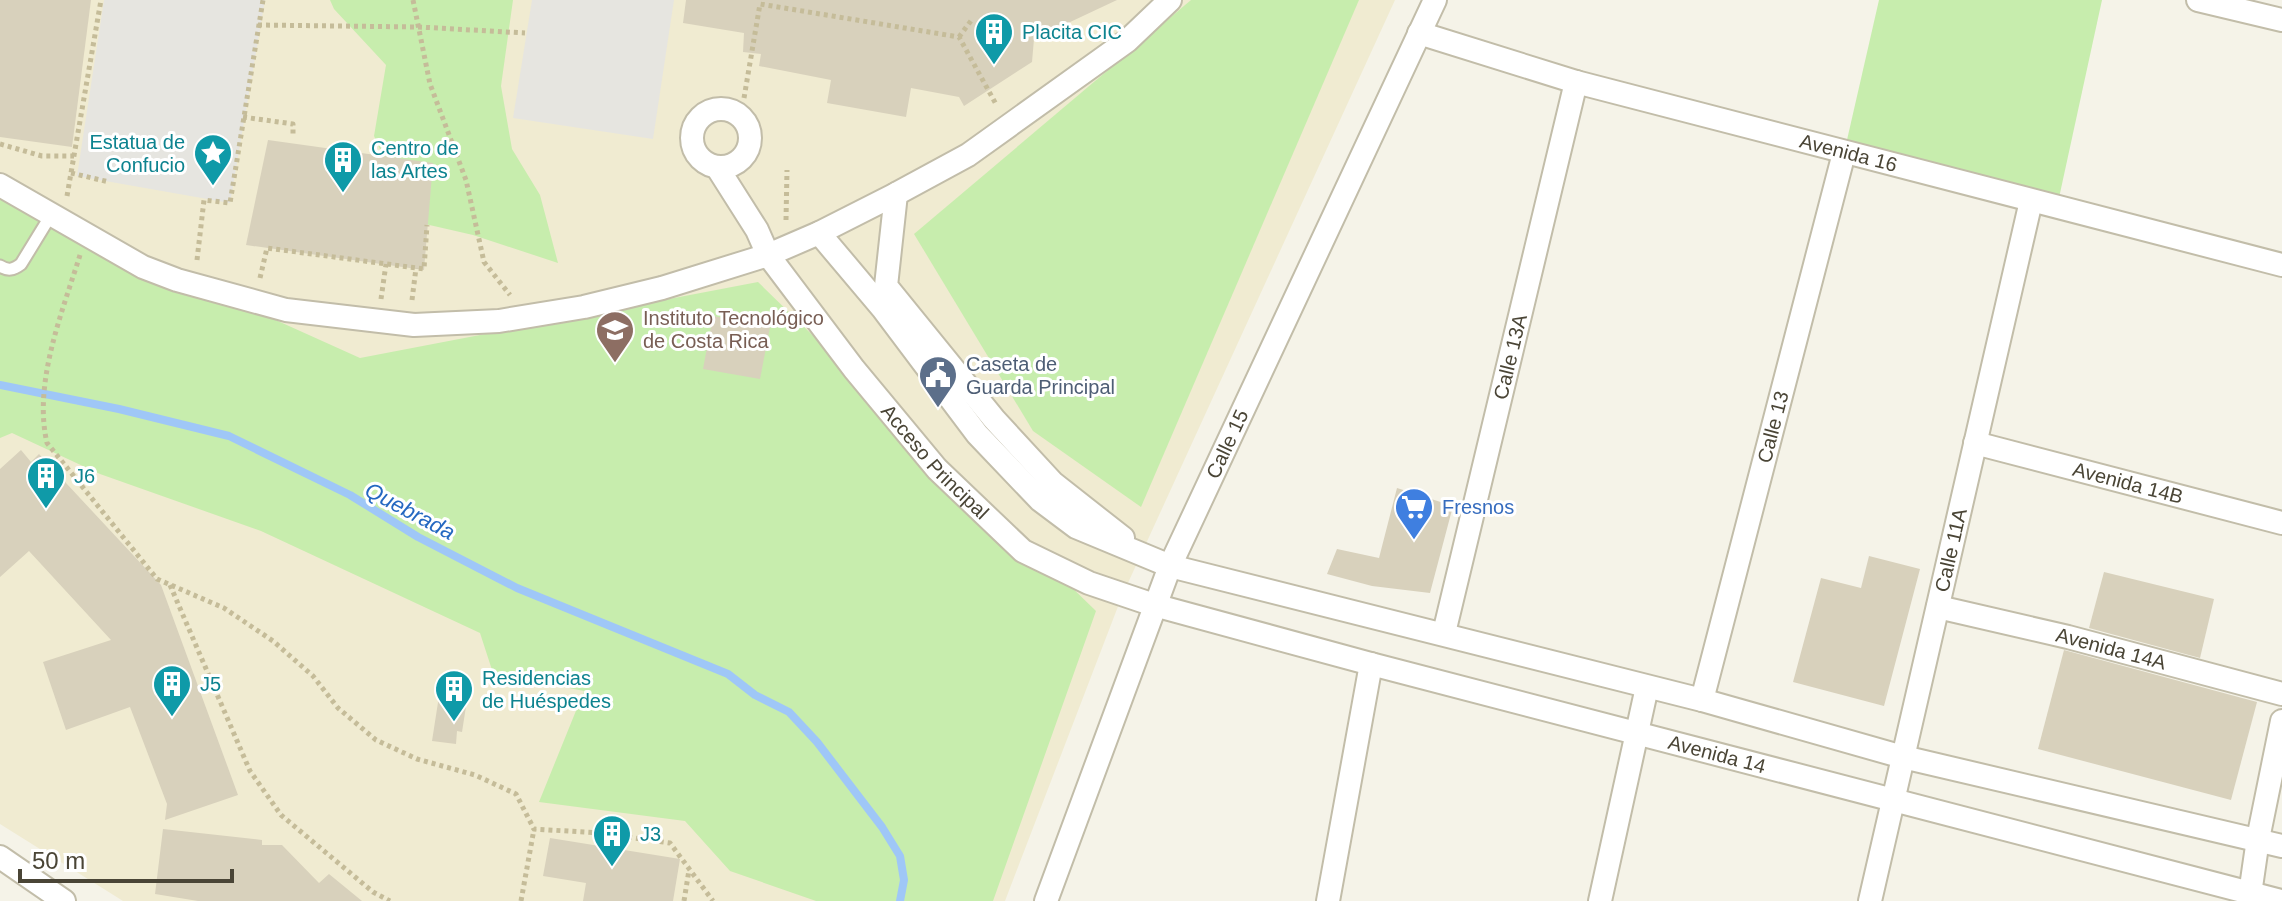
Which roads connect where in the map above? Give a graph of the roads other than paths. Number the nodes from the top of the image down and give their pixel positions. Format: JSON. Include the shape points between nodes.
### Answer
{"nodes":[{"id":1,"x":1170,"y":0,"type":"edge"},
{"id":2,"x":1435,"y":0,"type":"edge"},
{"id":3,"x":2198,"y":0,"type":"edge"},
{"id":4,"x":2282,"y":20,"type":"edge"},
{"id":5,"x":1419,"y":33,"type":"junction"},
{"id":6,"x":1576,"y":82,"type":"junction"},
{"id":7,"x":1844,"y":153,"type":"junction"},
{"id":8,"x":717,"y":167,"type":"dead end"},
{"id":9,"x":0,"y":185,"type":"edge"},
{"id":10,"x":896,"y":194,"type":"junction"},
{"id":11,"x":2031,"y":201,"type":"junction"},
{"id":12,"x":58,"y":209,"type":"junction"},
{"id":13,"x":819,"y":233,"type":"junction"},
{"id":14,"x":768,"y":255,"type":"junction"},
{"id":15,"x":2282,"y":265,"type":"edge"},
{"id":16,"x":0,"y":266,"type":"edge"},
{"id":17,"x":1975,"y":443,"type":"junction"},
{"id":18,"x":2282,"y":523,"type":"edge"},
{"id":19,"x":1140,"y":552,"type":"junction"},
{"id":20,"x":1170,"y":566,"type":"junction"},
{"id":21,"x":1154,"y":605,"type":"junction"},
{"id":22,"x":1938,"y":607,"type":"junction"},
{"id":23,"x":1444,"y":633,"type":"junction"},
{"id":24,"x":1371,"y":664,"type":"junction"},
{"id":25,"x":1647,"y":687,"type":"junction"},
{"id":26,"x":2282,"y":694,"type":"edge"},
{"id":27,"x":1702,"y":700,"type":"junction"},
{"id":28,"x":2282,"y":721,"type":"edge"},
{"id":29,"x":1636,"y":734,"type":"junction"},
{"id":30,"x":1903,"y":757,"type":"junction"},
{"id":31,"x":1893,"y":801,"type":"junction"},
{"id":32,"x":2258,"y":839,"type":"junction"},
{"id":33,"x":2282,"y":846,"type":"edge"},
{"id":34,"x":0,"y":857,"type":"edge"},
{"id":35,"x":2250,"y":897,"type":"edge"},
{"id":36,"x":64,"y":901,"type":"edge"},
{"id":37,"x":1046,"y":901,"type":"edge"},
{"id":38,"x":1328,"y":901,"type":"edge"},
{"id":39,"x":1600,"y":901,"type":"edge"},
{"id":40,"x":1870,"y":901,"type":"edge"},
{"id":41,"x":2281,"y":901,"type":"edge"}],
"edges":[{"from":1,"to":10,"type":"street","via":[[1127,41],[968,155]]},
{"from":2,"to":5,"type":"street","name":"Calle 15"},
{"from":3,"to":4,"type":"street"},
{"from":5,"to":6,"type":"street","name":"Avenida 16"},
{"from":5,"to":20,"type":"street","name":"Calle 15"},
{"from":6,"to":7,"type":"street","name":"Avenida 16"},
{"from":6,"to":23,"type":"street","name":"Calle 13A"},
{"from":7,"to":11,"type":"street","name":"Avenida 16"},
{"from":7,"to":27,"type":"street","name":"Calle 13"},
{"from":8,"to":14,"type":"street","name":"Acceso Principal"},
{"from":9,"to":12,"type":"street"},
{"from":10,"to":13,"type":"street"},
{"from":10,"to":19,"type":"street","via":[[886,286],[1053,483]]},
{"from":11,"to":15,"type":"street","name":"Avenida 16"},
{"from":11,"to":17,"type":"street","name":"Calle 11A"},
{"from":12,"to":14,"type":"street","via":[[143,267],[177,280],[286,310],[414,325],[499,321],[584,307]]},
{"from":12,"to":16,"type":"lane","via":[[21,264],[14,269]]},
{"from":13,"to":14,"type":"street"},
{"from":13,"to":19,"type":"street","via":[[977,434],[1040,500],[1076,527]]},
{"from":14,"to":21,"type":"street","name":"Acceso Principal","via":[[937,469],[1023,551],[1089,583]]},
{"from":17,"to":18,"type":"street","name":"Avenida 14B"},
{"from":17,"to":22,"type":"street","name":"Calle 11A"},
{"from":19,"to":20,"type":"street"},
{"from":20,"to":21,"type":"street","name":"Calle 15"},
{"from":20,"to":23,"type":"street"},
{"from":21,"to":24,"type":"street","name":"Avenida 14"},
{"from":21,"to":37,"type":"street","name":"Calle 15"},
{"from":22,"to":26,"type":"street","name":"Avenida 14A"},
{"from":22,"to":30,"type":"street","name":"Calle 11A"},
{"from":23,"to":25,"type":"street"},
{"from":24,"to":29,"type":"street","name":"Avenida 14"},
{"from":24,"to":38,"type":"street"},
{"from":25,"to":27,"type":"street"},
{"from":25,"to":29,"type":"street"},
{"from":27,"to":30,"type":"street"},
{"from":28,"to":32,"type":"street"},
{"from":29,"to":31,"type":"street","name":"Avenida 14"},
{"from":29,"to":39,"type":"street"},
{"from":30,"to":31,"type":"street","name":"Calle 11A"},
{"from":30,"to":32,"type":"street"},
{"from":31,"to":35,"type":"street","name":"Avenida 14"},
{"from":31,"to":40,"type":"street","name":"Calle 11A"},
{"from":32,"to":33,"type":"street"},
{"from":32,"to":35,"type":"street"},
{"from":34,"to":36,"type":"street"},
{"from":35,"to":41,"type":"street","name":"Avenida 14"}]}
